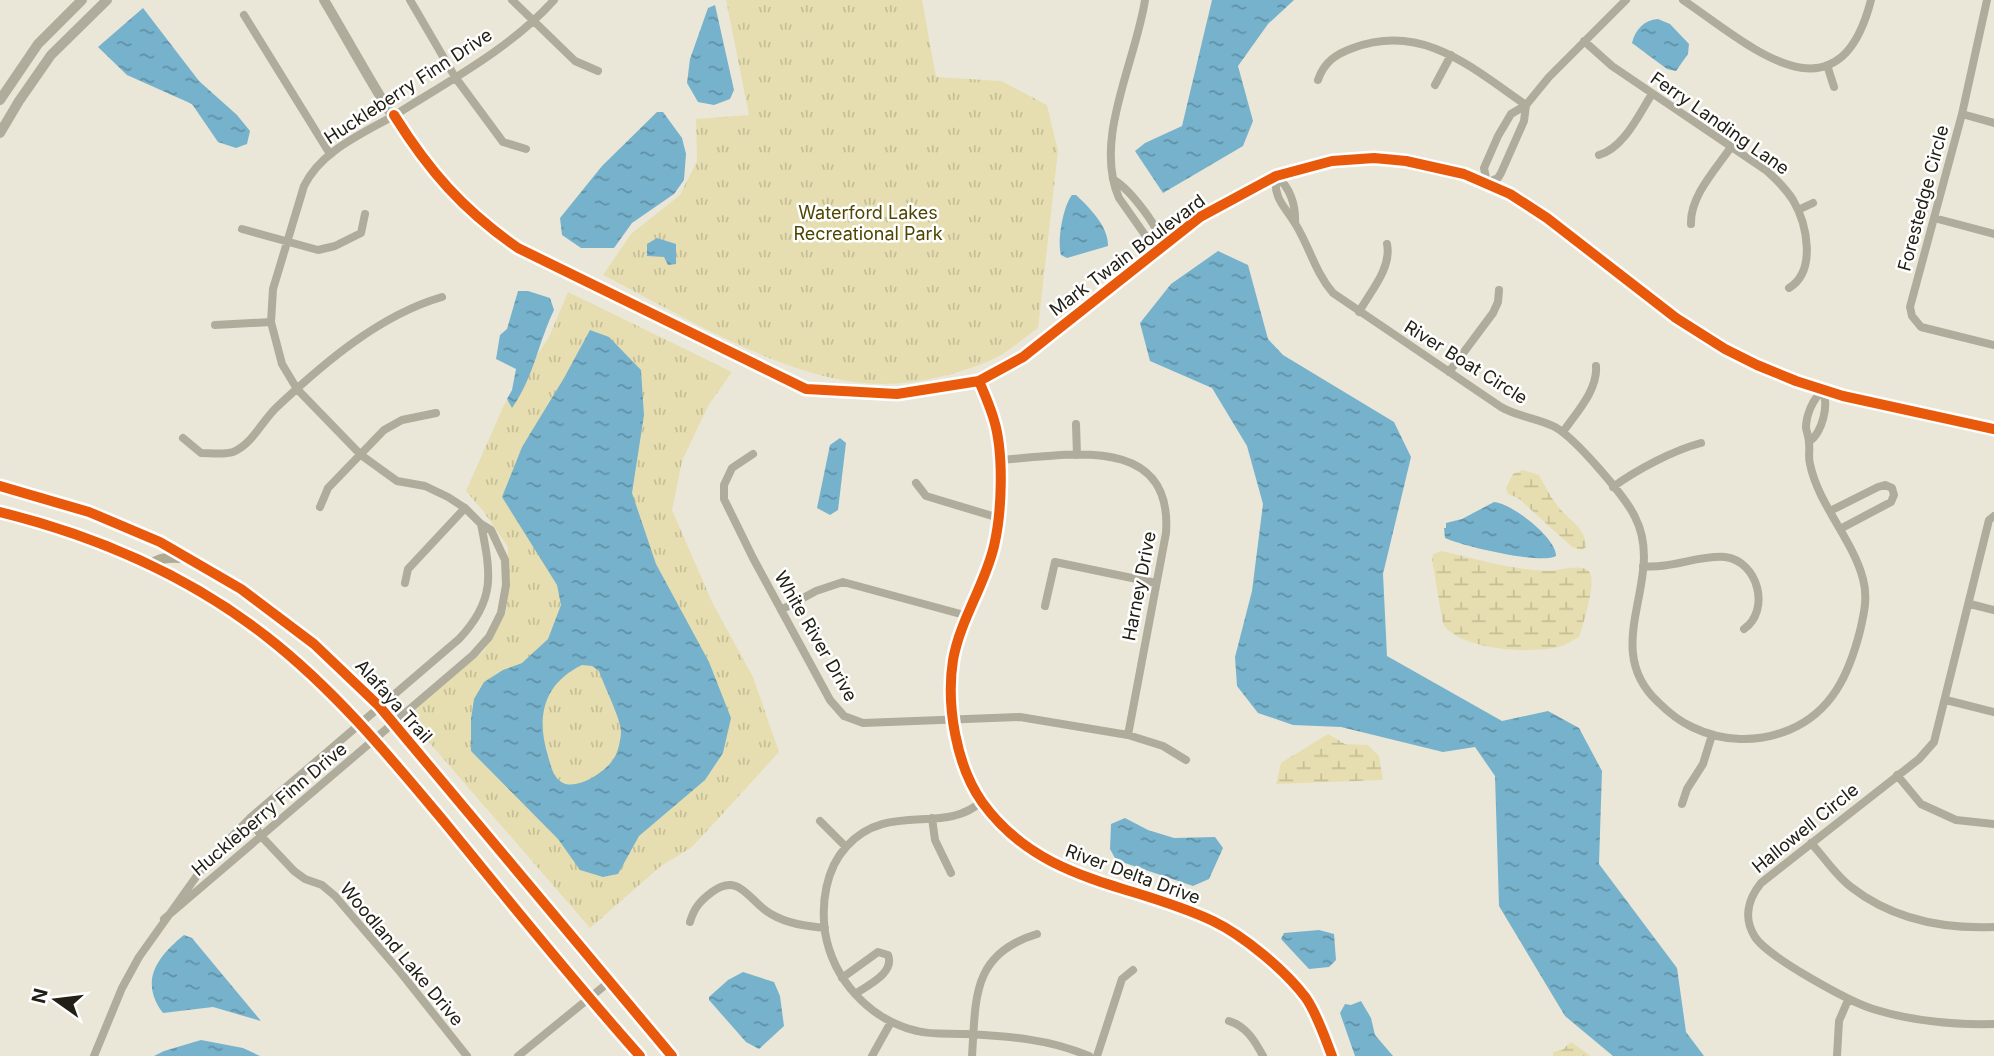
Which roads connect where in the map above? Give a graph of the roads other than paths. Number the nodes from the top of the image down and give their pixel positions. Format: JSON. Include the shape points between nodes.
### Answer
{"nodes":[{"id":1,"x":82,"y":0,"type":"edge"},
{"id":2,"x":107,"y":0,"type":"edge"},
{"id":3,"x":324,"y":0,"type":"edge"},
{"id":4,"x":410,"y":0,"type":"edge"},
{"id":5,"x":512,"y":0,"type":"edge"},
{"id":6,"x":554,"y":0,"type":"edge"},
{"id":7,"x":1145,"y":0,"type":"edge"},
{"id":8,"x":1626,"y":0,"type":"edge"},
{"id":9,"x":1683,"y":0,"type":"edge"},
{"id":10,"x":1871,"y":0,"type":"edge"},
{"id":11,"x":1987,"y":0,"type":"edge"},
{"id":12,"x":244,"y":15,"type":"dead end"},
{"id":13,"x":534,"y":23,"type":"junction"},
{"id":14,"x":1584,"y":41,"type":"junction"},
{"id":15,"x":1451,"y":55,"type":"junction"},
{"id":16,"x":1827,"y":65,"type":"junction"},
{"id":17,"x":598,"y":71,"type":"dead end"},
{"id":18,"x":455,"y":77,"type":"junction"},
{"id":19,"x":1318,"y":80,"type":"dead end"},
{"id":20,"x":1435,"y":85,"type":"dead end"},
{"id":21,"x":1834,"y":87,"type":"dead end"},
{"id":22,"x":1652,"y":94,"type":"junction"},
{"id":23,"x":0,"y":100,"type":"edge"},
{"id":24,"x":1526,"y":105,"type":"junction"},
{"id":25,"x":1962,"y":114,"type":"junction"},
{"id":26,"x":394,"y":116,"type":"junction"},
{"id":27,"x":1994,"y":123,"type":"edge"},
{"id":28,"x":0,"y":133,"type":"edge"},
{"id":29,"x":1731,"y":147,"type":"junction"},
{"id":30,"x":526,"y":149,"type":"dead end"},
{"id":31,"x":330,"y":154,"type":"junction"},
{"id":32,"x":1599,"y":155,"type":"dead end"},
{"id":33,"x":1276,"y":176,"type":"junction"},
{"id":34,"x":1488,"y":183,"type":"junction"},
{"id":35,"x":1813,"y":203,"type":"dead end"},
{"id":36,"x":1798,"y":209,"type":"junction"},
{"id":37,"x":365,"y":214,"type":"dead end"},
{"id":38,"x":1934,"y":218,"type":"junction"},
{"id":39,"x":1691,"y":224,"type":"dead end"},
{"id":40,"x":242,"y":229,"type":"dead end"},
{"id":41,"x":1994,"y":234,"type":"edge"},
{"id":42,"x":286,"y":242,"type":"junction"},
{"id":43,"x":1387,"y":244,"type":"dead end"},
{"id":44,"x":1161,"y":248,"type":"junction"},
{"id":45,"x":1789,"y":288,"type":"dead end"},
{"id":46,"x":1499,"y":290,"type":"dead end"},
{"id":47,"x":442,"y":297,"type":"dead end"},
{"id":48,"x":1359,"y":312,"type":"junction"},
{"id":49,"x":271,"y":322,"type":"junction"},
{"id":50,"x":215,"y":325,"type":"dead end"},
{"id":51,"x":1994,"y":345,"type":"edge"},
{"id":52,"x":1596,"y":366,"type":"dead end"},
{"id":53,"x":1448,"y":372,"type":"junction"},
{"id":54,"x":979,"y":380,"type":"junction"},
{"id":55,"x":297,"y":389,"type":"junction"},
{"id":56,"x":1823,"y":391,"type":"junction"},
{"id":57,"x":436,"y":413,"type":"dead end"},
{"id":58,"x":1076,"y":424,"type":"dead end"},
{"id":59,"x":1994,"y":429,"type":"edge"},
{"id":60,"x":1563,"y":432,"type":"junction"},
{"id":61,"x":183,"y":438,"type":"dead end"},
{"id":62,"x":1810,"y":441,"type":"junction"},
{"id":63,"x":1701,"y":443,"type":"dead end"},
{"id":64,"x":754,"y":454,"type":"dead end"},
{"id":65,"x":361,"y":455,"type":"junction"},
{"id":66,"x":1077,"y":455,"type":"junction"},
{"id":67,"x":999,"y":460,"type":"junction"},
{"id":68,"x":916,"y":483,"type":"dead end"},
{"id":69,"x":0,"y":486,"type":"edge"},
{"id":70,"x":1613,"y":487,"type":"junction"},
{"id":71,"x":320,"y":507,"type":"dead end"},
{"id":72,"x":466,"y":508,"type":"junction"},
{"id":73,"x":1830,"y":510,"type":"junction"},
{"id":74,"x":0,"y":512,"type":"edge"},
{"id":75,"x":1994,"y":516,"type":"edge"},
{"id":76,"x":999,"y":518,"type":"junction"},
{"id":77,"x":481,"y":524,"type":"junction"},
{"id":78,"x":1840,"y":529,"type":"junction"},
{"id":79,"x":188,"y":558,"type":"junction"},
{"id":80,"x":150,"y":565,"type":"junction"},
{"id":81,"x":1643,"y":566,"type":"junction"},
{"id":82,"x":405,"y":583,"type":"dead end"},
{"id":83,"x":1156,"y":583,"type":"junction"},
{"id":84,"x":1970,"y":604,"type":"junction"},
{"id":85,"x":1045,"y":606,"type":"dead end"},
{"id":86,"x":781,"y":610,"type":"junction"},
{"id":87,"x":1994,"y":610,"type":"edge"},
{"id":88,"x":968,"y":616,"type":"junction"},
{"id":89,"x":1744,"y":629,"type":"dead end"},
{"id":90,"x":1947,"y":700,"type":"junction"},
{"id":91,"x":379,"y":706,"type":"junction"},
{"id":92,"x":1994,"y":712,"type":"edge"},
{"id":93,"x":953,"y":720,"type":"junction"},
{"id":94,"x":361,"y":723,"type":"junction"},
{"id":95,"x":393,"y":724,"type":"junction"},
{"id":96,"x":1128,"y":735,"type":"junction"},
{"id":97,"x":1712,"y":735,"type":"junction"},
{"id":98,"x":375,"y":739,"type":"junction"},
{"id":99,"x":1186,"y":760,"type":"dead end"},
{"id":100,"x":1897,"y":775,"type":"junction"},
{"id":101,"x":982,"y":801,"type":"junction"},
{"id":102,"x":1682,"y":804,"type":"dead end"},
{"id":103,"x":250,"y":818,"type":"junction"},
{"id":104,"x":932,"y":818,"type":"junction"},
{"id":105,"x":820,"y":821,"type":"dead end"},
{"id":106,"x":1994,"y":824,"type":"edge"},
{"id":107,"x":261,"y":836,"type":"junction"},
{"id":108,"x":1811,"y":843,"type":"junction"},
{"id":109,"x":846,"y":847,"type":"junction"},
{"id":110,"x":951,"y":873,"type":"dead end"},
{"id":111,"x":164,"y":919,"type":"junction"},
{"id":112,"x":690,"y":922,"type":"dead end"},
{"id":113,"x":1994,"y":927,"type":"edge"},
{"id":114,"x":825,"y":928,"type":"junction"},
{"id":115,"x":1037,"y":934,"type":"dead end"},
{"id":116,"x":1133,"y":970,"type":"dead end"},
{"id":117,"x":842,"y":978,"type":"junction"},
{"id":118,"x":609,"y":982,"type":"junction"},
{"id":119,"x":855,"y":994,"type":"junction"},
{"id":120,"x":590,"y":997,"type":"junction"},
{"id":121,"x":1848,"y":1000,"type":"junction"},
{"id":122,"x":1229,"y":1021,"type":"dead end"},
{"id":123,"x":891,"y":1022,"type":"junction"},
{"id":124,"x":1994,"y":1024,"type":"edge"},
{"id":125,"x":973,"y":1034,"type":"junction"},
{"id":126,"x":94,"y":1056,"type":"edge"},
{"id":127,"x":467,"y":1056,"type":"edge"},
{"id":128,"x":518,"y":1056,"type":"edge"},
{"id":129,"x":640,"y":1056,"type":"edge"},
{"id":130,"x":672,"y":1056,"type":"edge"},
{"id":131,"x":872,"y":1056,"type":"edge"},
{"id":132,"x":972,"y":1056,"type":"edge"},
{"id":133,"x":1089,"y":1056,"type":"edge"},
{"id":134,"x":1097,"y":1056,"type":"edge"},
{"id":135,"x":1263,"y":1056,"type":"edge"},
{"id":136,"x":1332,"y":1056,"type":"edge"},
{"id":137,"x":1837,"y":1056,"type":"edge"}],
"edges":[{"from":1,"to":23,"type":"street","via":[[38,44]]},
{"from":2,"to":28,"type":"street","via":[[51,55]]},
{"from":3,"to":26,"type":"street","name":"Mark Twain Boulevard"},
{"from":4,"to":18,"type":"street"},
{"from":5,"to":13,"type":"street"},
{"from":6,"to":13,"type":"street","name":"Huckleberry Finn Drive"},
{"from":7,"to":44,"type":"street","via":[[1110,161],[1114,180],[1160,234]]},
{"from":8,"to":14,"type":"street"},
{"from":9,"to":16,"type":"street","via":[[1775,62],[1806,68]]},
{"from":10,"to":16,"type":"street","via":[[1854,44]]},
{"from":11,"to":25,"type":"street","name":"Forestedge Circle"},
{"from":12,"to":31,"type":"street"},
{"from":13,"to":17,"type":"street","via":[[575,61]]},
{"from":13,"to":18,"type":"street","name":"Huckleberry Finn Drive"},
{"from":14,"to":22,"type":"street","name":"Ferry Landing Lane"},
{"from":14,"to":24,"type":"street"},
{"from":15,"to":19,"type":"street","via":[[1407,41],[1369,43],[1331,58]]},
{"from":15,"to":20,"type":"street"},
{"from":15,"to":24,"type":"street"},
{"from":16,"to":21,"type":"street"},
{"from":18,"to":26,"type":"street","name":"Huckleberry Finn Drive"},
{"from":18,"to":30,"type":"street","via":[[503,142]]},
{"from":22,"to":29,"type":"street","name":"Ferry Landing Lane"},
{"from":22,"to":32,"type":"street","via":[[1619,143]]},
{"from":24,"to":34,"type":"street","via":[[1524,121],[1501,173]]},
{"from":24,"to":34,"type":"street","via":[[1511,114],[1498,136],[1484,167]]},
{"from":25,"to":27,"type":"street"},
{"from":25,"to":38,"type":"street","name":"Forestedge Circle"},
{"from":26,"to":31,"type":"street","name":"Huckleberry Finn Drive"},
{"from":26,"to":54,"type":"street","name":"Mark Twain Boulevard","via":[[420,157],[452,194],[518,248],[806,389],[897,394]]},
{"from":29,"to":36,"type":"street","name":"Ferry Landing Lane","via":[[1773,176]]},
{"from":29,"to":39,"type":"street","via":[[1695,200]]},
{"from":31,"to":42,"type":"street","name":"Huckleberry Finn Drive","via":[[311,170]]},
{"from":33,"to":34,"type":"street","name":"Mark Twain Boulevard","via":[[1332,161],[1374,158],[1434,166]]},
{"from":33,"to":44,"type":"street","name":"Mark Twain Boulevard","via":[[1200,217]]},
{"from":33,"to":48,"type":"street","name":"River Boat Circle","via":[[1287,187],[1295,223],[1322,279]]},
{"from":34,"to":56,"type":"street","name":"Mark Twain Boulevard","via":[[1537,211],[1704,336],[1757,365]]},
{"from":35,"to":36,"type":"street"},
{"from":36,"to":45,"type":"street","name":"Ferry Landing Lane","via":[[1805,261],[1799,280]]},
{"from":37,"to":42,"type":"street","via":[[361,233],[335,246],[318,250]]},
{"from":38,"to":41,"type":"street"},
{"from":38,"to":51,"type":"street","name":"Forestedge Circle","via":[[1910,307],[1912,316],[1920,327]]},
{"from":40,"to":42,"type":"street"},
{"from":42,"to":49,"type":"street","name":"Huckleberry Finn Drive","via":[[273,289]]},
{"from":43,"to":48,"type":"street","via":[[1385,266]]},
{"from":44,"to":54,"type":"street","name":"Mark Twain Boulevard","via":[[1023,357]]},
{"from":46,"to":53,"type":"street","via":[[1493,313]]},
{"from":47,"to":55,"type":"street","via":[[378,326]]},
{"from":48,"to":53,"type":"street","name":"River Boat Circle"},
{"from":49,"to":50,"type":"street"},
{"from":49,"to":55,"type":"street","name":"Huckleberry Finn Drive","via":[[282,364]]},
{"from":52,"to":60,"type":"street","via":[[1592,389]]},
{"from":53,"to":60,"type":"street","name":"River Boat Circle","via":[[1507,410]]},
{"from":54,"to":67,"type":"street","name":"River Delta Drive","via":[[995,421]]},
{"from":55,"to":61,"type":"street","via":[[233,452],[201,453]]},
{"from":55,"to":65,"type":"street","name":"Huckleberry Finn Drive"},
{"from":56,"to":59,"type":"street","name":"Mark Twain Boulevard"},
{"from":56,"to":62,"type":"street","via":[[1826,406],[1818,432]]},
{"from":56,"to":62,"type":"street","name":"River Boat Circle","via":[[1813,402],[1807,422]]},
{"from":57,"to":65,"type":"street","via":[[402,420],[384,430]]},
{"from":58,"to":66,"type":"street"},
{"from":60,"to":70,"type":"street","name":"River Boat Circle"},
{"from":62,"to":73,"type":"street","name":"River Boat Circle","via":[[1812,472]]},
{"from":63,"to":70,"type":"street"},
{"from":64,"to":86,"type":"street","name":"White River Drive","via":[[732,468],[724,499]]},
{"from":65,"to":71,"type":"street","via":[[328,488]]},
{"from":65,"to":72,"type":"street","name":"Huckleberry Finn Drive","via":[[397,481],[425,486]]},
{"from":66,"to":67,"type":"street","name":"Harney Drive"},
{"from":66,"to":83,"type":"street","name":"Harney Drive","via":[[1123,459],[1153,480],[1167,521]]},
{"from":67,"to":76,"type":"street","name":"River Delta Drive"},
{"from":68,"to":76,"type":"street","via":[[926,496]]},
{"from":69,"to":79,"type":"main road","name":"Alafaya Trail","via":[[89,512]]},
{"from":70,"to":81,"type":"street","name":"River Boat Circle","via":[[1640,528]]},
{"from":72,"to":77,"type":"street","name":"Huckleberry Finn Drive"},
{"from":72,"to":82,"type":"street","via":[[408,569]]},
{"from":73,"to":78,"type":"street","name":"River Boat Circle"},
{"from":73,"to":78,"type":"street","via":[[1878,486],[1892,488],[1891,502]]},
{"from":74,"to":80,"type":"main road","via":[[89,538]]},
{"from":75,"to":84,"type":"street","name":"Hallowell Circle","via":[[1989,520]]},
{"from":76,"to":88,"type":"street","name":"River Delta Drive","via":[[987,574]]},
{"from":77,"to":91,"type":"street","name":"Huckleberry Finn Drive","via":[[490,566],[487,593],[474,624]]},
{"from":77,"to":95,"type":"street","name":"Huckleberry Finn Drive","via":[[491,530],[505,560],[501,613],[473,655]]},
{"from":78,"to":97,"type":"street","name":"River Boat Circle","via":[[1861,573],[1866,603],[1852,660],[1837,691],[1804,722],[1780,733],[1746,740]]},
{"from":79,"to":80,"type":"main road","via":[[166,557]]},
{"from":79,"to":91,"type":"main road","name":"Alafaya Trail","via":[[291,625]]},
{"from":80,"to":94,"type":"main road","via":[[265,635]]},
{"from":81,"to":89,"type":"street","via":[[1718,557],[1739,562],[1753,577],[1758,597],[1756,616]]},
{"from":81,"to":97,"type":"street","name":"River Boat Circle","via":[[1632,643],[1634,670],[1664,708]]},
{"from":83,"to":85,"type":"street","via":[[1055,562]]},
{"from":83,"to":96,"type":"street","name":"Harney Drive"},
{"from":84,"to":87,"type":"street"},
{"from":84,"to":90,"type":"street","name":"Hallowell Circle"},
{"from":86,"to":88,"type":"street","via":[[843,582]]},
{"from":86,"to":93,"type":"street","name":"White River Drive","via":[[830,700],[844,716],[863,723]]},
{"from":88,"to":93,"type":"street","name":"River Delta Drive","via":[[953,659]]},
{"from":90,"to":92,"type":"street"},
{"from":90,"to":100,"type":"street","name":"Hallowell Circle","via":[[1934,742]]},
{"from":91,"to":94,"type":"street","name":"Huckleberry Finn Drive"},
{"from":91,"to":95,"type":"main road","name":"Alafaya Trail"},
{"from":93,"to":96,"type":"street","name":"White River Drive","via":[[1020,717]]},
{"from":93,"to":101,"type":"street","name":"River Delta Drive","via":[[960,756]]},
{"from":94,"to":98,"type":"main road"},
{"from":94,"to":103,"type":"street","name":"Huckleberry Finn Drive"},
{"from":95,"to":98,"type":"street","name":"Huckleberry Finn Drive"},
{"from":95,"to":118,"type":"main road","name":"Alafaya Trail"},
{"from":96,"to":99,"type":"street","name":"White River Drive","via":[[1163,746]]},
{"from":97,"to":102,"type":"street"},
{"from":98,"to":107,"type":"street","name":"Huckleberry Finn Drive"},
{"from":98,"to":120,"type":"main road"},
{"from":100,"to":106,"type":"street","via":[[1921,804],[1956,820]]},
{"from":100,"to":108,"type":"street","name":"Hallowell Circle"},
{"from":101,"to":104,"type":"street","via":[[955,817]]},
{"from":101,"to":136,"type":"street","name":"River Delta Drive","via":[[1015,837],[1047,860],[1072,873],[1213,921],[1246,942],[1306,999]]},
{"from":103,"to":107,"type":"street","name":"Woodland Lake Drive"},
{"from":103,"to":111,"type":"street","name":"Huckleberry Finn Drive","via":[[206,863]]},
{"from":104,"to":109,"type":"street","via":[[881,824]]},
{"from":104,"to":110,"type":"street","via":[[935,840]]},
{"from":105,"to":109,"type":"street"},
{"from":107,"to":111,"type":"street","name":"Huckleberry Finn Drive"},
{"from":107,"to":127,"type":"street","name":"Woodland Lake Drive","via":[[294,871],[335,896]]},
{"from":108,"to":113,"type":"street","via":[[1850,887],[1884,907],[1913,920],[1952,927]]},
{"from":108,"to":121,"type":"street","name":"Hallowell Circle","via":[[1755,890],[1749,922],[1762,945]]},
{"from":109,"to":114,"type":"street","via":[[824,897]]},
{"from":111,"to":126,"type":"street","name":"Huckleberry Finn Drive","via":[[122,988]]},
{"from":112,"to":114,"type":"street","via":[[703,899],[725,884],[736,884],[773,915]]},
{"from":114,"to":117,"type":"street"},
{"from":115,"to":125,"type":"street","via":[[1021,939],[993,960],[980,980]]},
{"from":116,"to":134,"type":"street","via":[[1122,979]]},
{"from":117,"to":119,"type":"street"},
{"from":117,"to":119,"type":"street","via":[[878,952],[888,955],[887,970]]},
{"from":118,"to":120,"type":"street"},
{"from":118,"to":130,"type":"main road","name":"Alafaya Trail"},
{"from":119,"to":123,"type":"street"},
{"from":120,"to":128,"type":"street"},
{"from":120,"to":129,"type":"main road"},
{"from":121,"to":124,"type":"street","name":"Hallowell Circle","via":[[1901,1016],[1956,1025]]},
{"from":121,"to":137,"type":"street","via":[[1839,1021]]},
{"from":122,"to":135,"type":"street","via":[[1243,1027]]},
{"from":123,"to":125,"type":"street","via":[[918,1031]]},
{"from":123,"to":131,"type":"street"},
{"from":125,"to":132,"type":"street"},
{"from":125,"to":133,"type":"street","via":[[1045,1041]]}]}
